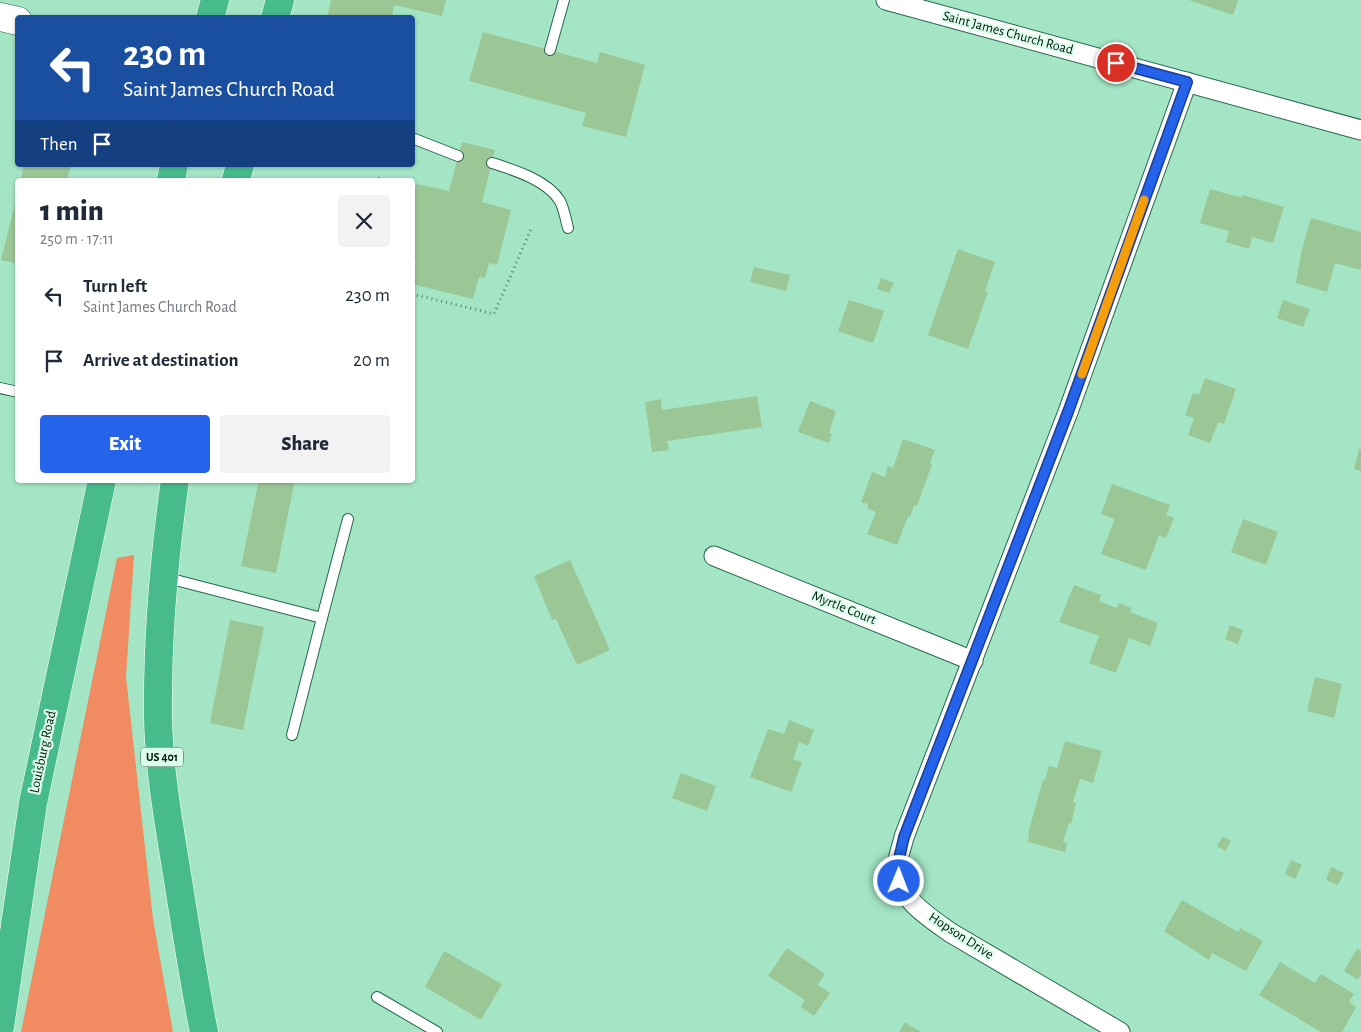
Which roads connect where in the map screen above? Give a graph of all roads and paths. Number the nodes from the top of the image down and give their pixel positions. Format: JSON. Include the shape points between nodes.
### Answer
{"nodes":[{"id":1,"x":215,"y":0,"type":"edge"},
{"id":2,"x":280,"y":0,"type":"edge"},
{"id":3,"x":564,"y":0,"type":"edge"},
{"id":4,"x":886,"y":0,"type":"edge"},
{"id":5,"x":211,"y":15,"type":"edge"},
{"id":6,"x":276,"y":15,"type":"edge"},
{"id":7,"x":0,"y":18,"type":"edge"},
{"id":8,"x":15,"y":20,"type":"edge"},
{"id":9,"x":550,"y":50,"type":"dead end"},
{"id":10,"x":1187,"y":82,"type":"junction"},
{"id":11,"x":1361,"y":130,"type":"edge"},
{"id":12,"x":415,"y":139,"type":"edge"},
{"id":13,"x":458,"y":156,"type":"dead end"},
{"id":14,"x":492,"y":163,"type":"dead end"},
{"id":15,"x":568,"y":228,"type":"dead end"},
{"id":16,"x":531,"y":229,"type":"dead end"},
{"id":17,"x":415,"y":295,"type":"edge"},
{"id":18,"x":0,"y":388,"type":"edge"},
{"id":19,"x":15,"y":391,"type":"edge"},
{"id":20,"x":101,"y":483,"type":"edge"},
{"id":21,"x":175,"y":483,"type":"edge"},
{"id":22,"x":348,"y":518,"type":"dead end"},
{"id":23,"x":714,"y":556,"type":"dead end"},
{"id":24,"x":163,"y":577,"type":"junction"},
{"id":25,"x":322,"y":618,"type":"junction"},
{"id":26,"x":973,"y":661,"type":"junction"},
{"id":27,"x":292,"y":735,"type":"dead end"},
{"id":28,"x":377,"y":997,"type":"dead end"},
{"id":29,"x":0,"y":1027,"type":"edge"},
{"id":30,"x":204,"y":1032,"type":"edge"},
{"id":31,"x":437,"y":1032,"type":"edge"},
{"id":32,"x":1120,"y":1032,"type":"edge"}],
"edges":[{"from":1,"to":5,"type":"highway"},
{"from":2,"to":6,"type":"highway"},
{"from":3,"to":9,"type":"lane"},
{"from":4,"to":10,"type":"street","name":"Saint James Church Road"},
{"from":7,"to":8,"type":"street"},
{"from":10,"to":11,"type":"street","name":"Saint James Church Road"},
{"from":10,"to":26,"type":"street","name":"Hopson Drive","via":[[1068,412]]},
{"from":12,"to":13,"type":"lane"},
{"from":14,"to":15,"type":"lane","via":[[518,171],[545,186],[560,202]]},
{"from":16,"to":17,"type":"path","via":[[494,314]]},
{"from":18,"to":19,"type":"lane"},
{"from":20,"to":29,"type":"highway","name":"Louisburg Road","via":[[33,803]]},
{"from":21,"to":24,"type":"highway","number":"US 401"},
{"from":22,"to":25,"type":"lane"},
{"from":23,"to":26,"type":"street","name":"Myrtle Court"},
{"from":24,"to":25,"type":"lane"},
{"from":24,"to":30,"type":"highway","number":"US 401","via":[[159,728],[166,808]]},
{"from":25,"to":27,"type":"lane"},
{"from":26,"to":32,"type":"street","name":"Hopson Drive","via":[[904,837],[897,867],[899,881],[914,904],[951,933]]},
{"from":28,"to":31,"type":"lane"}]}
